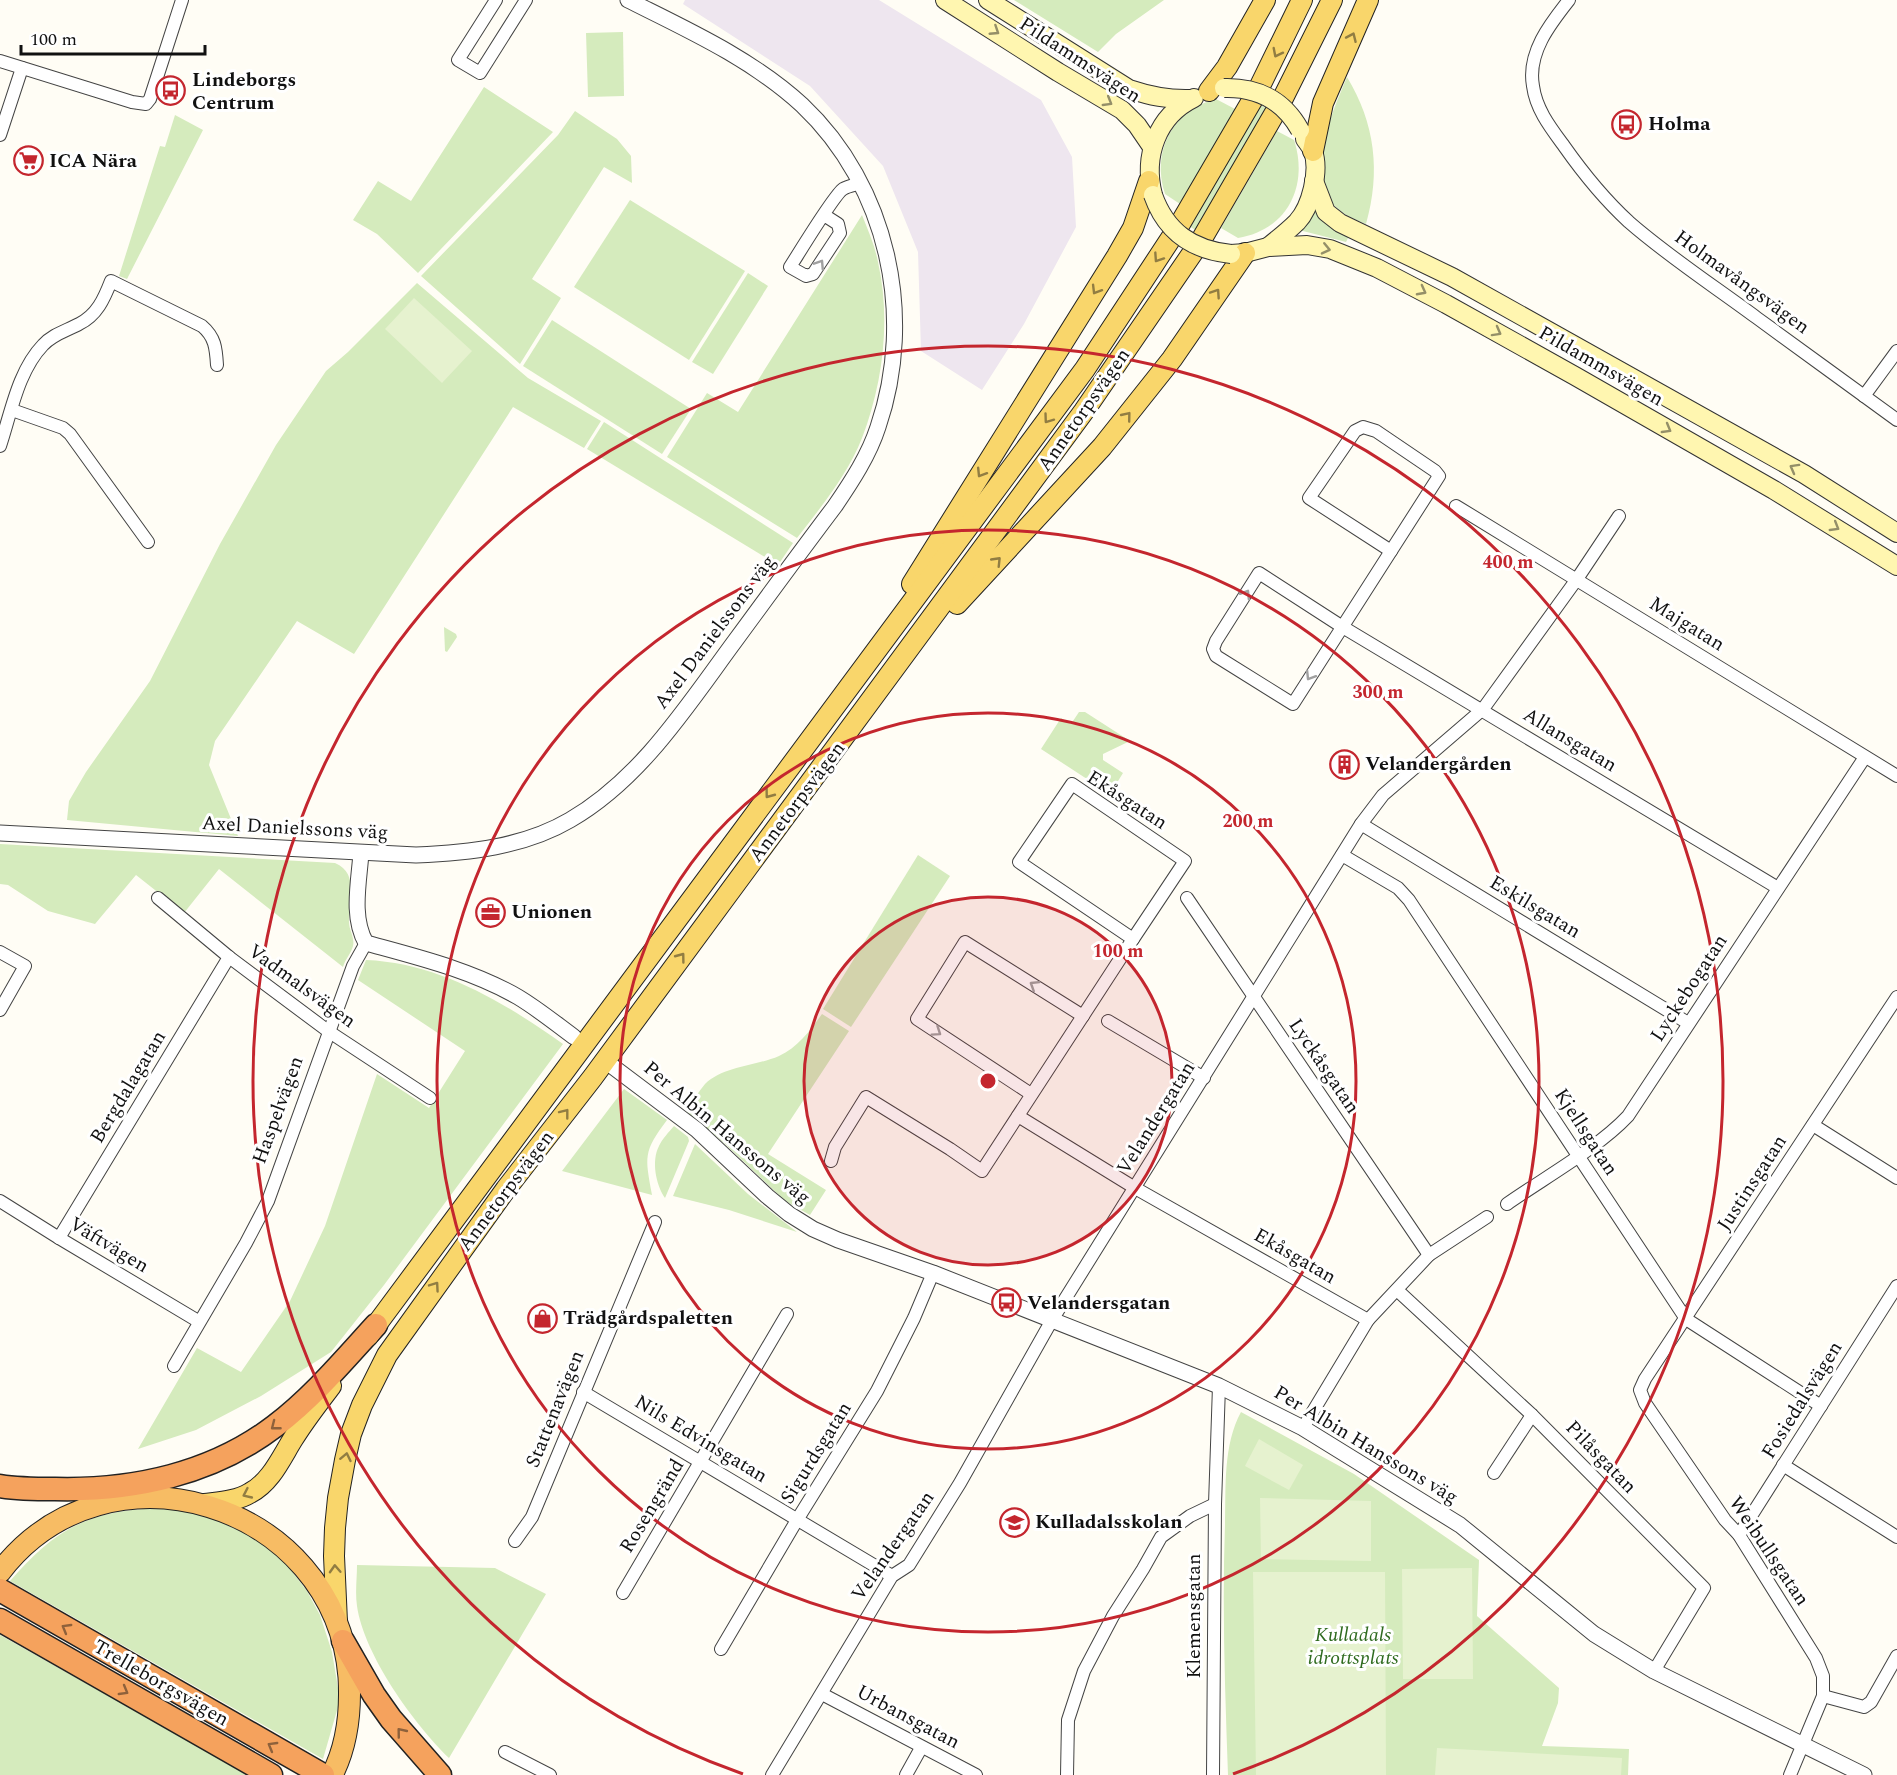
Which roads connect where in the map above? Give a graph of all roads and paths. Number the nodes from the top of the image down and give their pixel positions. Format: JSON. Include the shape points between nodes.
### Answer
{"nodes":[{"id":1,"x":182,"y":0,"type":"edge"},
{"id":2,"x":496,"y":0,"type":"edge"},
{"id":3,"x":526,"y":0,"type":"edge"},
{"id":4,"x":628,"y":0,"type":"edge"},
{"id":5,"x":945,"y":0,"type":"edge"},
{"id":6,"x":988,"y":0,"type":"edge"},
{"id":7,"x":1265,"y":0,"type":"edge"},
{"id":8,"x":1302,"y":0,"type":"edge"},
{"id":9,"x":1332,"y":0,"type":"edge"},
{"id":10,"x":1368,"y":0,"type":"edge"},
{"id":11,"x":1569,"y":0,"type":"edge"},
{"id":12,"x":0,"y":61,"type":"edge"},
{"id":13,"x":26,"y":70,"type":"junction"},
{"id":14,"x":1208,"y":93,"type":"junction"},
{"id":15,"x":0,"y":135,"type":"edge"},
{"id":16,"x":1152,"y":147,"type":"junction"},
{"id":17,"x":1313,"y":151,"type":"junction"},
{"id":18,"x":1314,"y":181,"type":"junction"},
{"id":19,"x":861,"y":183,"type":"junction"},
{"id":20,"x":1151,"y":188,"type":"junction"},
{"id":21,"x":824,"y":215,"type":"junction"},
{"id":22,"x":1268,"y":247,"type":"junction"},
{"id":23,"x":1238,"y":254,"type":"junction"},
{"id":24,"x":1897,"y":351,"type":"edge"},
{"id":25,"x":217,"y":364,"type":"dead end"},
{"id":26,"x":1864,"y":396,"type":"junction"},
{"id":27,"x":12,"y":410,"type":"junction"},
{"id":28,"x":1897,"y":420,"type":"edge"},
{"id":29,"x":0,"y":446,"type":"edge"},
{"id":30,"x":1456,"y":506,"type":"dead end"},
{"id":31,"x":1618,"y":516,"type":"dead end"},
{"id":32,"x":1897,"y":533,"type":"edge"},
{"id":33,"x":148,"y":542,"type":"dead end"},
{"id":34,"x":1391,"y":551,"type":"junction"},
{"id":35,"x":1897,"y":566,"type":"edge"},
{"id":36,"x":1577,"y":579,"type":"junction"},
{"id":37,"x":1341,"y":626,"type":"junction"},
{"id":38,"x":1483,"y":709,"type":"junction"},
{"id":39,"x":849,"y":732,"type":"junction"},
{"id":40,"x":1865,"y":757,"type":"junction"},
{"id":41,"x":786,"y":772,"type":"junction"},
{"id":42,"x":1897,"y":776,"type":"edge"},
{"id":43,"x":1361,"y":824,"type":"junction"},
{"id":44,"x":0,"y":833,"type":"edge"},
{"id":45,"x":361,"y":853,"type":"junction"},
{"id":46,"x":1342,"y":855,"type":"junction"},
{"id":47,"x":1778,"y":888,"type":"junction"},
{"id":48,"x":158,"y":898,"type":"dead end"},
{"id":49,"x":1187,"y":898,"type":"dead end"},
{"id":50,"x":1133,"y":939,"type":"junction"},
{"id":51,"x":366,"y":943,"type":"junction"},
{"id":52,"x":0,"y":952,"type":"edge"},
{"id":53,"x":229,"y":957,"type":"junction"},
{"id":54,"x":1897,"y":997,"type":"edge"},
{"id":55,"x":1255,"y":998,"type":"junction"},
{"id":56,"x":0,"y":1010,"type":"edge"},
{"id":57,"x":1083,"y":1016,"type":"junction"},
{"id":58,"x":1108,"y":1021,"type":"dead end"},
{"id":59,"x":1688,"y":1023,"type":"junction"},
{"id":60,"x":328,"y":1030,"type":"junction"},
{"id":61,"x":574,"y":1037,"type":"dead end"},
{"id":62,"x":612,"y":1066,"type":"dead end"},
{"id":63,"x":1204,"y":1078,"type":"junction"},
{"id":64,"x":1031,"y":1094,"type":"junction"},
{"id":65,"x":430,"y":1098,"type":"dead end"},
{"id":66,"x":1018,"y":1116,"type":"junction"},
{"id":67,"x":1813,"y":1125,"type":"junction"},
{"id":68,"x":1578,"y":1155,"type":"junction"},
{"id":69,"x":831,"y":1161,"type":"dead end"},
{"id":70,"x":1897,"y":1178,"type":"edge"},
{"id":71,"x":1135,"y":1188,"type":"junction"},
{"id":72,"x":0,"y":1201,"type":"edge"},
{"id":73,"x":1507,"y":1204,"type":"dead end"},
{"id":74,"x":1487,"y":1217,"type":"dead end"},
{"id":75,"x":655,"y":1222,"type":"dead end"},
{"id":76,"x":59,"y":1238,"type":"junction"},
{"id":77,"x":1429,"y":1255,"type":"junction"},
{"id":78,"x":933,"y":1273,"type":"junction"},
{"id":79,"x":1897,"y":1286,"type":"edge"},
{"id":80,"x":1397,"y":1290,"type":"junction"},
{"id":81,"x":787,"y":1314,"type":"dead end"},
{"id":82,"x":1686,"y":1319,"type":"junction"},
{"id":83,"x":1052,"y":1320,"type":"junction"},
{"id":84,"x":1368,"y":1320,"type":"junction"},
{"id":85,"x":198,"y":1321,"type":"junction"},
{"id":86,"x":376,"y":1325,"type":"junction"},
{"id":87,"x":174,"y":1366,"type":"dead end"},
{"id":88,"x":1219,"y":1386,"type":"junction"},
{"id":89,"x":1640,"y":1390,"type":"joint"},
{"id":90,"x":583,"y":1392,"type":"junction"},
{"id":91,"x":1821,"y":1406,"type":"junction"},
{"id":92,"x":1532,"y":1415,"type":"junction"},
{"id":93,"x":1304,"y":1428,"type":"junction"},
{"id":94,"x":701,"y":1463,"type":"junction"},
{"id":95,"x":1783,"y":1465,"type":"junction"},
{"id":96,"x":1494,"y":1473,"type":"dead end"},
{"id":97,"x":0,"y":1486,"type":"edge"},
{"id":98,"x":0,"y":1497,"type":"edge"},
{"id":99,"x":205,"y":1504,"type":"junction"},
{"id":100,"x":1215,"y":1504,"type":"junction"},
{"id":101,"x":100,"y":1505,"type":"junction"},
{"id":102,"x":797,"y":1520,"type":"junction"},
{"id":103,"x":1739,"y":1535,"type":"junction"},
{"id":104,"x":1897,"y":1537,"type":"edge"},
{"id":105,"x":515,"y":1541,"type":"dead end"},
{"id":106,"x":0,"y":1572,"type":"edge"},
{"id":107,"x":892,"y":1576,"type":"junction"},
{"id":108,"x":0,"y":1590,"type":"edge"},
{"id":109,"x":623,"y":1593,"type":"dead end"},
{"id":110,"x":0,"y":1620,"type":"edge"},
{"id":111,"x":340,"y":1632,"type":"junction"},
{"id":112,"x":721,"y":1649,"type":"dead end"},
{"id":113,"x":1897,"y":1656,"type":"edge"},
{"id":114,"x":1654,"y":1671,"type":"junction"},
{"id":115,"x":822,"y":1694,"type":"junction"},
{"id":116,"x":1823,"y":1696,"type":"junction"},
{"id":117,"x":1803,"y":1745,"type":"junction"},
{"id":118,"x":921,"y":1748,"type":"junction"},
{"id":119,"x":505,"y":1752,"type":"dead end"},
{"id":120,"x":271,"y":1775,"type":"edge"},
{"id":121,"x":323,"y":1775,"type":"edge"},
{"id":122,"x":332,"y":1775,"type":"edge"},
{"id":123,"x":440,"y":1775,"type":"edge"},
{"id":124,"x":550,"y":1775,"type":"edge"},
{"id":125,"x":772,"y":1775,"type":"edge"},
{"id":126,"x":906,"y":1775,"type":"edge"},
{"id":127,"x":976,"y":1775,"type":"edge"},
{"id":128,"x":1067,"y":1775,"type":"edge"},
{"id":129,"x":1212,"y":1775,"type":"edge"},
{"id":130,"x":1790,"y":1775,"type":"edge"},
{"id":131,"x":1864,"y":1775,"type":"edge"}],
"edges":[{"from":1,"to":13,"type":"street","via":[[146,104]]},
{"from":2,"to":3,"type":"street","via":[[458,60],[480,73]]},
{"from":4,"to":19,"type":"street","name":"Axel Danielssons väg","via":[[740,59],[781,87],[834,141]]},
{"from":5,"to":16,"type":"main road","name":"Pildammsvägen","one_way":true,"via":[[1122,110]]},
{"from":6,"to":14,"type":"main road","name":"Pildammsvägen","via":[[1129,89],[1171,100]]},
{"from":7,"to":14,"type":"main road"},
{"from":8,"to":41,"type":"main road","name":"Annetorpsvägen","one_way":true,"via":[[1257,92],[1177,229],[1085,369]]},
{"from":9,"to":39,"type":"main road","name":"Annetorpsvägen","via":[[1280,104],[1200,242],[1084,411]]},
{"from":17,"to":10,"type":"main road","one_way":true,"via":[[1323,103]]},
{"from":11,"to":26,"type":"street","name":"Holmavångsvägen","via":[[1545,31],[1533,63],[1532,84],[1548,124],[1576,163],[1629,222]]},
{"from":12,"to":13,"type":"street"},
{"from":13,"to":15,"type":"street"},
{"from":14,"to":16,"type":"main road","via":[[1181,105],[1163,123]]},
{"from":14,"to":17,"type":"main road","name":"Pildammsvägen","bridge":true,"via":[[1247,89],[1269,97],[1287,111]]},
{"from":16,"to":20,"type":"main road"},
{"from":17,"to":18,"type":"main road","name":"Pildammsvägen"},
{"from":18,"to":22,"type":"main road","name":"Pildammsvägen","via":[[1298,221]]},
{"from":32,"to":18,"type":"main road","name":"Pildammsvägen","one_way":true,"via":[[1804,474],[1452,278],[1340,223],[1326,212]]},
{"from":19,"to":21,"type":"street","via":[[842,190]]},
{"from":19,"to":45,"type":"street","name":"Axel Danielssons väg","via":[[883,238],[895,314],[891,377],[878,428],[835,506],[713,670],[636,768],[568,822],[466,853]]},
{"from":20,"to":23,"type":"main road","name":"Pildammsvägen","bridge":true,"via":[[1159,211],[1170,226],[1193,245],[1216,253]]},
{"from":20,"to":41,"type":"main road","one_way":true,"via":[[1132,228],[1073,327],[919,572]]},
{"from":21,"to":21,"type":"street","one_way":true,"via":[[790,267],[806,276],[813,274],[840,233],[838,224]]},
{"from":22,"to":23,"type":"main road","name":"Pildammsvägen"},
{"from":22,"to":35,"type":"main road","name":"Pildammsvägen","one_way":true,"via":[[1307,245],[1330,249],[1398,279],[1774,490]]},
{"from":39,"to":23,"type":"main road","one_way":true,"via":[[978,580],[1109,438],[1172,359]]},
{"from":24,"to":26,"type":"street"},
{"from":25,"to":27,"type":"street","via":[[213,339],[202,326],[111,281],[95,312],[55,335],[30,361]]},
{"from":26,"to":28,"type":"street","name":"Holmavångsvägen"},
{"from":27,"to":29,"type":"street"},
{"from":27,"to":33,"type":"street","via":[[70,434]]},
{"from":30,"to":36,"type":"street","name":"Majgatan"},
{"from":31,"to":36,"type":"street","name":"Velandergatan"},
{"from":34,"to":34,"type":"street","name":"Allansgatan","via":[[1438,476],[1376,431],[1363,427],[1355,431],[1309,498]]},
{"from":34,"to":37,"type":"street","name":"Allansgatan"},
{"from":36,"to":38,"type":"street","name":"Velandergatan"},
{"from":36,"to":40,"type":"street","name":"Majgatan"},
{"from":37,"to":37,"type":"street","name":"Allansgatan","one_way":true,"via":[[1293,704],[1216,656],[1213,649],[1259,573]]},
{"from":37,"to":38,"type":"street","name":"Allansgatan"},
{"from":38,"to":43,"type":"street","name":"Velandergatan","via":[[1383,795]]},
{"from":38,"to":47,"type":"street","name":"Allansgatan"},
{"from":111,"to":39,"type":"main road","name":"Annetorpsvägen","one_way":true,"via":[[334,1557],[338,1498],[351,1434],[387,1355]]},
{"from":40,"to":42,"type":"street","name":"Majgatan"},
{"from":40,"to":47,"type":"street","name":"Lyckebogatan"},
{"from":41,"to":86,"type":"main road","name":"Annetorpsvägen","one_way":true},
{"from":43,"to":46,"type":"street","name":"Velandergatan"},
{"from":43,"to":59,"type":"street","name":"Eskilsgatan"},
{"from":44,"to":45,"type":"street","name":"Axel Danielssons väg"},
{"from":45,"to":51,"type":"street","via":[[357,916]]},
{"from":46,"to":55,"type":"street","name":"Velandergatan"},
{"from":46,"to":68,"type":"street","name":"Kjellsgatan","via":[[1398,888],[1409,900]]},
{"from":47,"to":59,"type":"street","name":"Lyckebogatan"},
{"from":48,"to":53,"type":"street","name":"Vadmalsvägen"},
{"from":49,"to":55,"type":"street","name":"Lyckåsgatan"},
{"from":50,"to":50,"type":"street","name":"Ekåsgatan","via":[[1185,861],[1072,784],[1019,862]]},
{"from":50,"to":57,"type":"street","name":"Ekåsgatan"},
{"from":51,"to":60,"type":"street","name":"Haspelvägen"},
{"from":51,"to":61,"type":"street","via":[[480,979],[528,1003]]},
{"from":52,"to":56,"type":"street","via":[[25,966]]},
{"from":53,"to":60,"type":"street","name":"Vadmalsvägen"},
{"from":53,"to":76,"type":"street","name":"Bergdalagatan"},
{"from":54,"to":67,"type":"street","name":"Justinsgatan"},
{"from":55,"to":63,"type":"street","name":"Velandergatan"},
{"from":55,"to":77,"type":"street","name":"Lyckåsgatan"},
{"from":57,"to":64,"type":"street","name":"Ekåsgatan"},
{"from":57,"to":64,"type":"street","one_way":true,"via":[[965,942],[917,1019]]},
{"from":58,"to":63,"type":"street"},
{"from":59,"to":68,"type":"street","name":"Lyckebogatan","via":[[1628,1116]]},
{"from":60,"to":65,"type":"street","name":"Vadmalsvägen"},
{"from":60,"to":85,"type":"street","name":"Haspelvägen","via":[[268,1201]]},
{"from":62,"to":78,"type":"street","name":"Per Albin Hanssons väg","via":[[697,1130],[789,1214],[838,1240]]},
{"from":63,"to":71,"type":"street","name":"Velandergatan"},
{"from":64,"to":66,"type":"street","name":"Ekåsgatan"},
{"from":66,"to":69,"type":"street","name":"Ekåsgatan","via":[[982,1171],[866,1097]]},
{"from":66,"to":71,"type":"street","name":"Ekåsgatan"},
{"from":67,"to":70,"type":"street"},
{"from":67,"to":82,"type":"street","name":"Justinsgatan"},
{"from":68,"to":73,"type":"street","name":"Lyckebogatan"},
{"from":68,"to":82,"type":"street","name":"Kjellsgatan"},
{"from":71,"to":83,"type":"street","name":"Velandergatan"},
{"from":71,"to":84,"type":"street","name":"Ekåsgatan"},
{"from":72,"to":76,"type":"street","name":"Väftvägen"},
{"from":74,"to":77,"type":"street"},
{"from":75,"to":90,"type":"street","name":"Stattenavägen"},
{"from":76,"to":85,"type":"street","name":"Väftvägen"},
{"from":77,"to":80,"type":"street"},
{"from":78,"to":83,"type":"street","name":"Per Albin Hanssons väg"},
{"from":78,"to":102,"type":"street","name":"Sigurdsgatan","via":[[877,1391]]},
{"from":79,"to":91,"type":"street","name":"Fosiedalsvägen"},
{"from":80,"to":84,"type":"street"},
{"from":80,"to":92,"type":"street","name":"Pilåsgatan"},
{"from":81,"to":94,"type":"street","name":"Rosengränd"},
{"from":82,"to":89,"type":"street","name":"Justinsgatan"},
{"from":82,"to":91,"type":"street","name":"Kjellsgatan"},
{"from":83,"to":88,"type":"street","name":"Per Albin Hanssons väg"},
{"from":83,"to":107,"type":"street","name":"Velandergatan","via":[[909,1566]]},
{"from":84,"to":93,"type":"street"},
{"from":85,"to":87,"type":"street","name":"Haspelvägen"},
{"from":86,"to":97,"type":"highway","one_way":true,"via":[[319,1387],[277,1425],[215,1461],[165,1478],[117,1488]]},
{"from":86,"to":99,"type":"main road","name":"Annetorpsvägen","one_way":true,"via":[[268,1478],[249,1494]]},
{"from":88,"to":93,"type":"street","name":"Per Albin Hanssons väg"},
{"from":88,"to":100,"type":"street","name":"Klemensgatan"},
{"from":89,"to":103,"type":"street","name":"Weibullsgatan","via":[[1645,1403]]},
{"from":90,"to":94,"type":"street","name":"Nils Edvinsgatan"},
{"from":90,"to":105,"type":"street","name":"Stattenavägen","via":[[532,1517]]},
{"from":91,"to":95,"type":"street","name":"Fosiedalsvägen"},
{"from":92,"to":96,"type":"street"},
{"from":92,"to":114,"type":"street","name":"Pilåsgatan","via":[[1704,1588]]},
{"from":93,"to":114,"type":"street","name":"Per Albin Hanssons väg","via":[[1460,1525],[1594,1634]]},
{"from":94,"to":102,"type":"street","name":"Nils Edvinsgatan"},
{"from":94,"to":109,"type":"street","name":"Rosengränd"},
{"from":95,"to":103,"type":"street","name":"Fosiedalsvägen"},
{"from":95,"to":104,"type":"street"},
{"from":98,"to":101,"type":"highway"},
{"from":99,"to":101,"type":"highway","via":[[153,1497]]},
{"from":99,"to":111,"type":"highway","via":[[248,1521],[285,1548],[315,1582]]},
{"from":100,"to":128,"type":"street","via":[[1161,1537],[1113,1616],[1084,1671],[1068,1720]]},
{"from":100,"to":129,"type":"street","name":"Klemensgatan"},
{"from":101,"to":106,"type":"highway","via":[[49,1528],[26,1544]]},
{"from":102,"to":107,"type":"street","name":"Nils Edvinsgatan"},
{"from":102,"to":112,"type":"street","name":"Sigurdsgatan"},
{"from":103,"to":116,"type":"street","name":"Weibullsgatan","via":[[1816,1658],[1823,1676]]},
{"from":107,"to":115,"type":"street","name":"Velandergatan"},
{"from":121,"to":108,"type":"highway","name":"Trelleborgsvägen","one_way":true},
{"from":110,"to":120,"type":"highway","name":"Trelleborgsvägen","one_way":true},
{"from":111,"to":122,"type":"highway","via":[[350,1693],[343,1745]]},
{"from":123,"to":111,"type":"highway","one_way":true,"via":[[374,1695]]},
{"from":113,"to":116,"type":"street","via":[[1871,1702],[1864,1707]]},
{"from":114,"to":117,"type":"street","name":"Per Albin Hanssons väg"},
{"from":115,"to":118,"type":"street","name":"Urbansgatan"},
{"from":115,"to":125,"type":"street","name":"Velandergatan"},
{"from":116,"to":117,"type":"street","name":"Weibullsgatan"},
{"from":117,"to":130,"type":"street","name":"Weibullsgatan"},
{"from":117,"to":131,"type":"street","name":"Per Albin Hanssons väg"},
{"from":118,"to":126,"type":"street"},
{"from":118,"to":127,"type":"street","name":"Urbansgatan"},
{"from":119,"to":124,"type":"street"}]}
